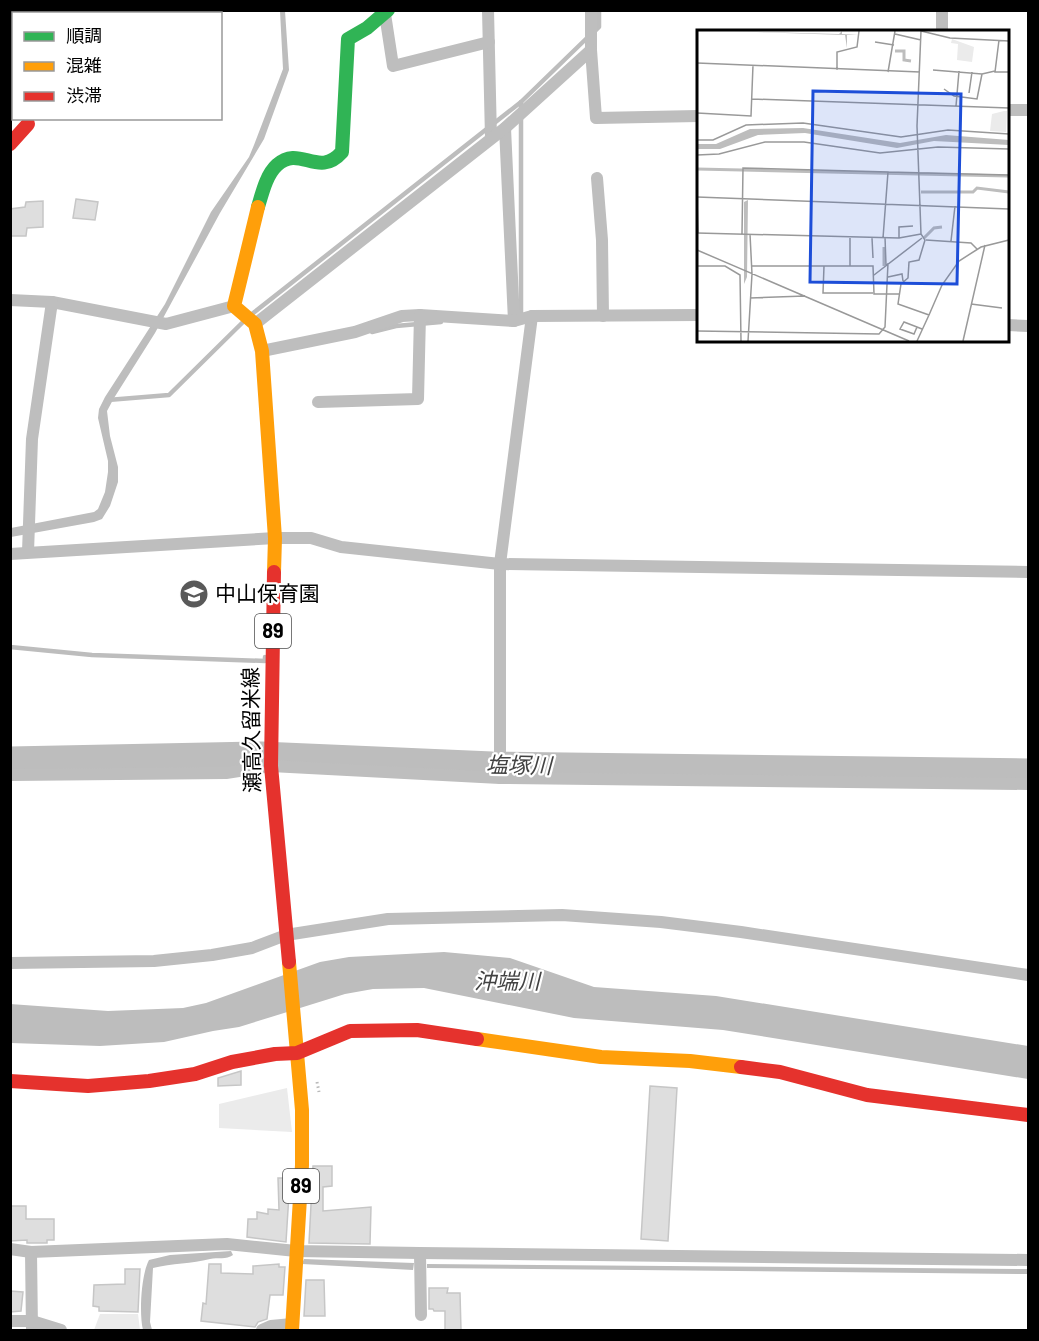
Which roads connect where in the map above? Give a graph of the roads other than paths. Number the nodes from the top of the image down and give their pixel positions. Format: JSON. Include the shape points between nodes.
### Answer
{"nodes":[{"id":1,"x":488,"y":10,"type":"edge"},
{"id":2,"x":591,"y":10,"type":"edge"},
{"id":3,"x":942,"y":10,"type":"edge"},
{"id":4,"x":386,"y":12,"type":"edge"},
{"id":5,"x":942,"y":30,"type":"edge"},
{"id":6,"x":489,"y":42,"type":"junction"},
{"id":7,"x":591,"y":50,"type":"junction"},
{"id":8,"x":1009,"y":110,"type":"edge"},
{"id":9,"x":1029,"y":110,"type":"edge"},
{"id":10,"x":697,"y":116,"type":"edge"},
{"id":11,"x":31,"y":121,"type":"edge"},
{"id":12,"x":505,"y":128,"type":"junction"},
{"id":13,"x":491,"y":138,"type":"junction"},
{"id":14,"x":10,"y":144,"type":"edge"},
{"id":15,"x":597,"y":178,"type":"dead end"},
{"id":16,"x":10,"y":300,"type":"edge"},
{"id":17,"x":52,"y":302,"type":"junction"},
{"id":18,"x":420,"y":315,"type":"junction"},
{"id":19,"x":697,"y":315,"type":"edge"},
{"id":20,"x":245,"y":316,"type":"junction"},
{"id":21,"x":532,"y":316,"type":"junction"},
{"id":22,"x":603,"y":316,"type":"junction"},
{"id":23,"x":514,"y":321,"type":"junction"},
{"id":24,"x":1009,"y":325,"type":"edge"},
{"id":25,"x":1029,"y":326,"type":"edge"},
{"id":26,"x":262,"y":351,"type":"junction"},
{"id":27,"x":318,"y":402,"type":"dead end"},
{"id":28,"x":275,"y":538,"type":"junction"},
{"id":29,"x":28,"y":552,"type":"junction"},
{"id":30,"x":10,"y":554,"type":"edge"},
{"id":31,"x":500,"y":564,"type":"junction"},
{"id":32,"x":1029,"y":572,"type":"edge"},
{"id":33,"x":271,"y":766,"type":"junction"},
{"id":34,"x":10,"y":775,"type":"edge"},
{"id":35,"x":500,"y":778,"type":"junction"},
{"id":36,"x":1029,"y":784,"type":"edge"},
{"id":37,"x":286,"y":940,"type":"junction"},
{"id":38,"x":10,"y":963,"type":"edge"},
{"id":39,"x":1029,"y":975,"type":"edge"},
{"id":40,"x":296,"y":1047,"type":"junction"},
{"id":41,"x":10,"y":1081,"type":"edge"},
{"id":42,"x":1029,"y":1115,"type":"edge"},
{"id":43,"x":10,"y":1249,"type":"edge"},
{"id":44,"x":296,"y":1251,"type":"junction"},
{"id":45,"x":31,"y":1252,"type":"junction"},
{"id":46,"x":420,"y":1253,"type":"junction"},
{"id":47,"x":1029,"y":1260,"type":"edge"},
{"id":48,"x":421,"y":1315,"type":"dead end"},
{"id":49,"x":10,"y":1321,"type":"edge"},
{"id":50,"x":32,"y":1326,"type":"edge"},
{"id":51,"x":292,"y":1327,"type":"edge"},
{"id":52,"x":61,"y":1330,"type":"edge"},
{"id":53,"x":262,"y":1330,"type":"edge"}],
"edges":[{"from":1,"to":6,"type":"street"},
{"from":2,"to":7,"type":"street"},
{"from":3,"to":5,"type":"street"},
{"from":4,"to":6,"type":"street","via":[[393,66]]},
{"from":4,"to":20,"type":"main road","name":"瀬高久留米線","number":"89","via":[[348,39],[342,152],[328,165],[293,158],[282,161],[262,192]]},
{"from":6,"to":13,"type":"street"},
{"from":7,"to":10,"type":"street","via":[[596,118]]},
{"from":7,"to":12,"type":"street"},
{"from":8,"to":9,"type":"street"},
{"from":11,"to":14,"type":"main road"},
{"from":12,"to":13,"type":"street"},
{"from":12,"to":23,"type":"street"},
{"from":13,"to":20,"type":"street"},
{"from":15,"to":22,"type":"street"},
{"from":16,"to":17,"type":"street"},
{"from":17,"to":20,"type":"street","via":[[166,324]]},
{"from":17,"to":29,"type":"street","via":[[32,439]]},
{"from":18,"to":23,"type":"street"},
{"from":18,"to":26,"type":"street","via":[[402,316],[355,332]]},
{"from":18,"to":27,"type":"street","via":[[418,399]]},
{"from":19,"to":22,"type":"street"},
{"from":20,"to":26,"type":"main road","name":"瀬高久留米線","number":"89"},
{"from":21,"to":22,"type":"street"},
{"from":21,"to":23,"type":"street"},
{"from":21,"to":31,"type":"street"},
{"from":24,"to":25,"type":"street"},
{"from":26,"to":28,"type":"main road","name":"瀬高久留米線","number":"89"},
{"from":28,"to":29,"type":"street"},
{"from":28,"to":31,"type":"street","via":[[311,538],[341,547]]},
{"from":28,"to":33,"type":"main road","name":"瀬高久留米線","number":"89"},
{"from":29,"to":30,"type":"street"},
{"from":31,"to":32,"type":"street"},
{"from":31,"to":35,"type":"street"},
{"from":33,"to":34,"type":"street","via":[[226,773]]},
{"from":33,"to":35,"type":"street"},
{"from":33,"to":37,"type":"main road","name":"瀬高久留米線","number":"89"},
{"from":35,"to":36,"type":"street"},
{"from":37,"to":38,"type":"street","via":[[212,956],[144,962]]},
{"from":37,"to":39,"type":"street","via":[[388,919],[562,915],[729,930]]},
{"from":37,"to":40,"type":"main road","name":"瀬高久留米線","number":"89"},
{"from":40,"to":41,"type":"main road","via":[[195,1074],[149,1081],[88,1086]]},
{"from":40,"to":42,"type":"main road","via":[[350,1031],[417,1030],[601,1057],[690,1061],[780,1072],[867,1095]]},
{"from":40,"to":44,"type":"main road","name":"瀬高久留米線","number":"89","via":[[302,1165]]},
{"from":43,"to":45,"type":"street"},
{"from":44,"to":45,"type":"street","via":[[227,1244]]},
{"from":44,"to":46,"type":"street"},
{"from":44,"to":51,"type":"main road","name":"瀬高久留米線","number":"89"},
{"from":45,"to":50,"type":"street"},
{"from":46,"to":47,"type":"street"},
{"from":46,"to":48,"type":"street"},
{"from":49,"to":50,"type":"street"},
{"from":50,"to":52,"type":"street"},
{"from":51,"to":53,"type":"street","via":[[271,1326]]}]}
